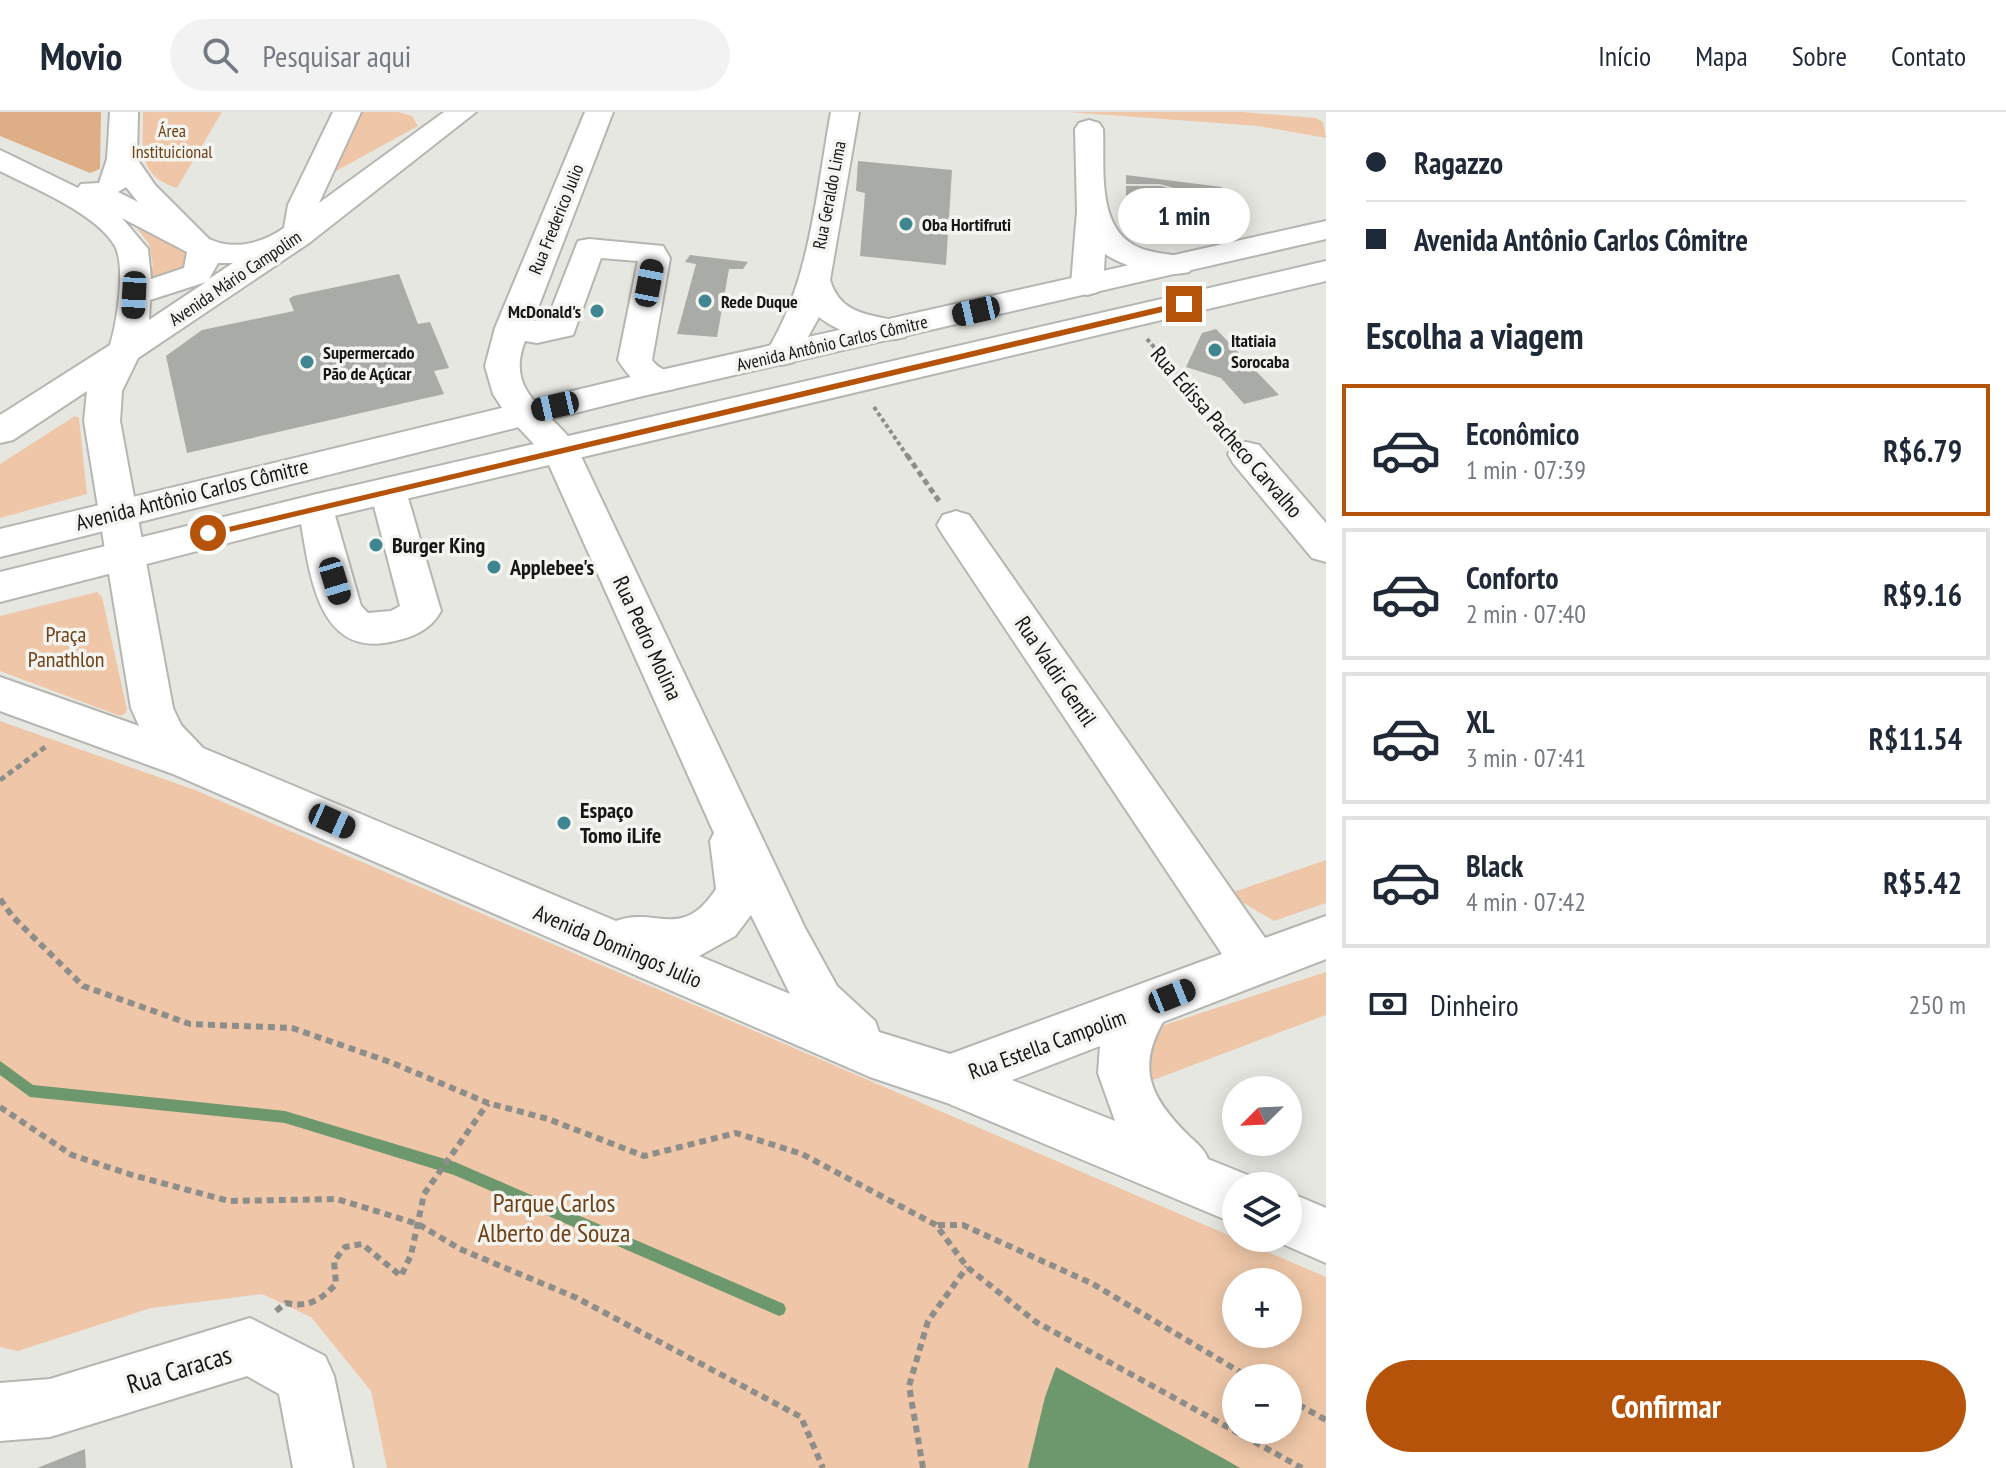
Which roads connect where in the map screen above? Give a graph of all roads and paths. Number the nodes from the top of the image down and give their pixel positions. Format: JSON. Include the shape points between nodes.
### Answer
{"nodes":[{"id":1,"x":124,"y":112,"type":"edge"},
{"id":2,"x":347,"y":112,"type":"edge"},
{"id":3,"x":462,"y":112,"type":"edge"},
{"id":4,"x":599,"y":112,"type":"edge"},
{"id":5,"x":845,"y":112,"type":"edge"},
{"id":6,"x":1089,"y":129,"type":"dead end"},
{"id":7,"x":0,"y":156,"type":"edge"},
{"id":8,"x":110,"y":191,"type":"junction"},
{"id":9,"x":1092,"y":211,"type":"junction"},
{"id":10,"x":1326,"y":230,"type":"edge"},
{"id":11,"x":293,"y":239,"type":"junction"},
{"id":12,"x":203,"y":250,"type":"junction"},
{"id":13,"x":1178,"y":265,"type":"junction"},
{"id":14,"x":1326,"y":271,"type":"edge"},
{"id":15,"x":813,"y":278,"type":"junction"},
{"id":16,"x":1087,"y":285,"type":"junction"},
{"id":17,"x":134,"y":295,"type":"junction"},
{"id":18,"x":802,"y":317,"type":"junction"},
{"id":19,"x":1128,"y":317,"type":"junction"},
{"id":20,"x":846,"y":321,"type":"junction"},
{"id":21,"x":512,"y":328,"type":"junction"},
{"id":22,"x":893,"y":330,"type":"junction"},
{"id":23,"x":124,"y":354,"type":"junction"},
{"id":24,"x":782,"y":354,"type":"junction"},
{"id":25,"x":856,"y":380,"type":"junction"},
{"id":26,"x":662,"y":381,"type":"junction"},
{"id":27,"x":525,"y":413,"type":"junction"},
{"id":28,"x":0,"y":431,"type":"edge"},
{"id":29,"x":560,"y":450,"type":"junction"},
{"id":30,"x":1246,"y":454,"type":"joint"},
{"id":31,"x":388,"y":491,"type":"junction"},
{"id":32,"x":317,"y":507,"type":"junction"},
{"id":33,"x":118,"y":511,"type":"junction"},
{"id":34,"x":956,"y":525,"type":"joint"},
{"id":35,"x":0,"y":543,"type":"edge"},
{"id":36,"x":1326,"y":548,"type":"edge"},
{"id":37,"x":127,"y":553,"type":"junction"},
{"id":38,"x":0,"y":587,"type":"edge"},
{"id":39,"x":0,"y":694,"type":"edge"},
{"id":40,"x":83,"y":723,"type":"junction"},
{"id":41,"x":188,"y":761,"type":"junction"},
{"id":42,"x":0,"y":780,"type":"edge"},
{"id":43,"x":716,"y":782,"type":"junction"},
{"id":44,"x":0,"y":899,"type":"edge"},
{"id":45,"x":584,"y":932,"type":"junction"},
{"id":46,"x":1326,"y":937,"type":"edge"},
{"id":47,"x":1255,"y":963,"type":"junction"},
{"id":48,"x":1144,"y":1008,"type":"junction"},
{"id":49,"x":888,"y":1060,"type":"junction"},
{"id":50,"x":950,"y":1079,"type":"junction"},
{"id":51,"x":488,"y":1103,"type":"junction"},
{"id":52,"x":0,"y":1107,"type":"edge"},
{"id":53,"x":1218,"y":1189,"type":"edge"},
{"id":54,"x":418,"y":1224,"type":"junction"},
{"id":55,"x":936,"y":1225,"type":"junction"},
{"id":56,"x":1302,"y":1225,"type":"edge"},
{"id":57,"x":1326,"y":1236,"type":"edge"},
{"id":58,"x":967,"y":1267,"type":"junction"},
{"id":59,"x":250,"y":1347,"type":"junction"},
{"id":60,"x":1227,"y":1364,"type":"edge"},
{"id":61,"x":1302,"y":1407,"type":"edge"},
{"id":62,"x":25,"y":1410,"type":"edge"},
{"id":63,"x":1326,"y":1420,"type":"edge"},
{"id":64,"x":0,"y":1441,"type":"edge"},
{"id":65,"x":323,"y":1468,"type":"edge"},
{"id":66,"x":823,"y":1468,"type":"edge"},
{"id":67,"x":923,"y":1468,"type":"edge"},
{"id":68,"x":1302,"y":1468,"type":"edge"}],
"edges":[{"from":1,"to":8,"type":"street"},
{"from":2,"to":11,"type":"street","via":[[303,205]]},
{"from":3,"to":11,"type":"street","name":"Avenida Mário Campolim"},
{"from":4,"to":21,"type":"street","name":"Rua Frederico Julio"},
{"from":5,"to":15,"type":"street","name":"Rua Geraldo Lima"},
{"from":6,"to":9,"type":"street"},
{"from":7,"to":8,"type":"street"},
{"from":7,"to":8,"type":"street","via":[[102,217]]},
{"from":8,"to":12,"type":"street"},
{"from":8,"to":12,"type":"street","via":[[144,191]]},
{"from":8,"to":17,"type":"street","via":[[134,256]]},
{"from":9,"to":13,"type":"street","via":[[1106,241],[1116,249]]},
{"from":9,"to":16,"type":"street"},
{"from":10,"to":13,"type":"street","name":"Avenida Antônio Carlos Cômitre"},
{"from":11,"to":12,"type":"street","via":[[248,254]]},
{"from":11,"to":23,"type":"street","name":"Avenida Mário Campolim"},
{"from":12,"to":17,"type":"street","via":[[197,274]]},
{"from":13,"to":16,"type":"street","name":"Avenida Antônio Carlos Cômitre"},
{"from":14,"to":19,"type":"street","name":"Avenida Antônio Carlos Cômitre"},
{"from":15,"to":18,"type":"street","name":"Rua Geraldo Lima"},
{"from":15,"to":20,"type":"street","name":"Rua Geraldo Lima","via":[[816,293]]},
{"from":16,"to":22,"type":"street","name":"Avenida Antônio Carlos Cômitre"},
{"from":17,"to":23,"type":"street"},
{"from":18,"to":20,"type":"street"},
{"from":18,"to":24,"type":"street","name":"Rua Geraldo Lima","via":[[797,336]]},
{"from":19,"to":25,"type":"street","name":"Avenida Antônio Carlos Cômitre"},
{"from":19,"to":30,"type":"path","name":"Rua Edissa Pacheco Carvalho"},
{"from":20,"to":22,"type":"street"},
{"from":21,"to":26,"type":"street","via":[[561,328],[589,248],[652,253],[635,360],[644,374]]},
{"from":21,"to":27,"type":"street","name":"Rua Frederico Julio","via":[[501,373]]},
{"from":22,"to":24,"type":"street","name":"Avenida Antônio Carlos Cômitre"},
{"from":23,"to":28,"type":"street","name":"Avenida Mário Campolim"},
{"from":23,"to":33,"type":"street","via":[[111,372],[101,403]]},
{"from":24,"to":26,"type":"street","name":"Avenida Antônio Carlos Cômitre"},
{"from":25,"to":29,"type":"street","name":"Avenida Antônio Carlos Cômitre"},
{"from":25,"to":34,"type":"path"},
{"from":26,"to":27,"type":"street","name":"Avenida Antônio Carlos Cômitre"},
{"from":27,"to":29,"type":"street"},
{"from":27,"to":33,"type":"street","name":"Avenida Antônio Carlos Cômitre"},
{"from":29,"to":31,"type":"street","name":"Avenida Antônio Carlos Cômitre"},
{"from":29,"to":43,"type":"street","name":"Rua Pedro Molina"},
{"from":30,"to":36,"type":"street","name":"Rua Edissa Pacheco Carvalho"},
{"from":31,"to":32,"type":"street","name":"Avenida Antônio Carlos Cômitre"},
{"from":31,"to":32,"type":"street","via":[[421,611],[410,621],[385,628],[363,629],[348,619]]},
{"from":32,"to":37,"type":"street","name":"Avenida Antônio Carlos Cômitre"},
{"from":33,"to":35,"type":"street","name":"Avenida Antônio Carlos Cômitre"},
{"from":33,"to":37,"type":"street"},
{"from":34,"to":47,"type":"street","name":"Rua Valdir Gentil"},
{"from":37,"to":38,"type":"street","name":"Avenida Antônio Carlos Cômitre"},
{"from":37,"to":41,"type":"street","via":[[152,708],[165,736]]},
{"from":39,"to":40,"type":"street","name":"Avenida Domingos Julio"},
{"from":40,"to":41,"type":"street","name":"Avenida Domingos Julio"},
{"from":40,"to":42,"type":"path"},
{"from":41,"to":45,"type":"street","name":"Avenida Domingos Julio"},
{"from":43,"to":45,"type":"street","name":"Rua Pedro Molina","via":[[739,862],[740,892],[730,910],[715,927],[684,942],[646,943]]},
{"from":43,"to":49,"type":"street","name":"Rua Pedro Molina","via":[[820,1002],[846,1030]]},
{"from":44,"to":51,"type":"path","via":[[83,986],[190,1024],[292,1028]]},
{"from":45,"to":49,"type":"street","name":"Avenida Domingos Julio"},
{"from":46,"to":47,"type":"street","name":"Rua Estella Campolim"},
{"from":47,"to":48,"type":"street","name":"Rua Estella Campolim"},
{"from":48,"to":50,"type":"street","name":"Rua Estella Campolim"},
{"from":48,"to":53,"type":"street","name":"Rua Estella Campolim","via":[[1123,1045],[1122,1069],[1130,1096],[1164,1149]]},
{"from":49,"to":50,"type":"street","name":"Avenida Domingos Julio"},
{"from":50,"to":53,"type":"street","name":"Avenida Domingos Julio"},
{"from":51,"to":54,"type":"path","via":[[441,1164],[422,1197]]},
{"from":51,"to":55,"type":"path","via":[[548,1119],[644,1156],[736,1133],[802,1154]]},
{"from":52,"to":54,"type":"path","via":[[72,1155],[132,1175],[229,1201],[337,1199]]},
{"from":54,"to":59,"type":"path","via":[[413,1260],[401,1276],[362,1244],[345,1247],[334,1261],[336,1284],[320,1302],[298,1307],[286,1303],[265,1321]]},
{"from":54,"to":66,"type":"path","via":[[460,1249],[577,1298],[801,1417]]},
{"from":55,"to":58,"type":"path"},
{"from":55,"to":60,"type":"path","via":[[963,1225],[1093,1284]]},
{"from":56,"to":57,"type":"street"},
{"from":58,"to":67,"type":"path","via":[[928,1321],[909,1386]]},
{"from":58,"to":68,"type":"path","via":[[1036,1322]]},
{"from":59,"to":62,"type":"street","name":"Rua Caracas"},
{"from":59,"to":65,"type":"street","name":"Rua Caracas","via":[[305,1376]]},
{"from":61,"to":63,"type":"path"},
{"from":62,"to":64,"type":"street","name":"Rua Caracas"}]}
